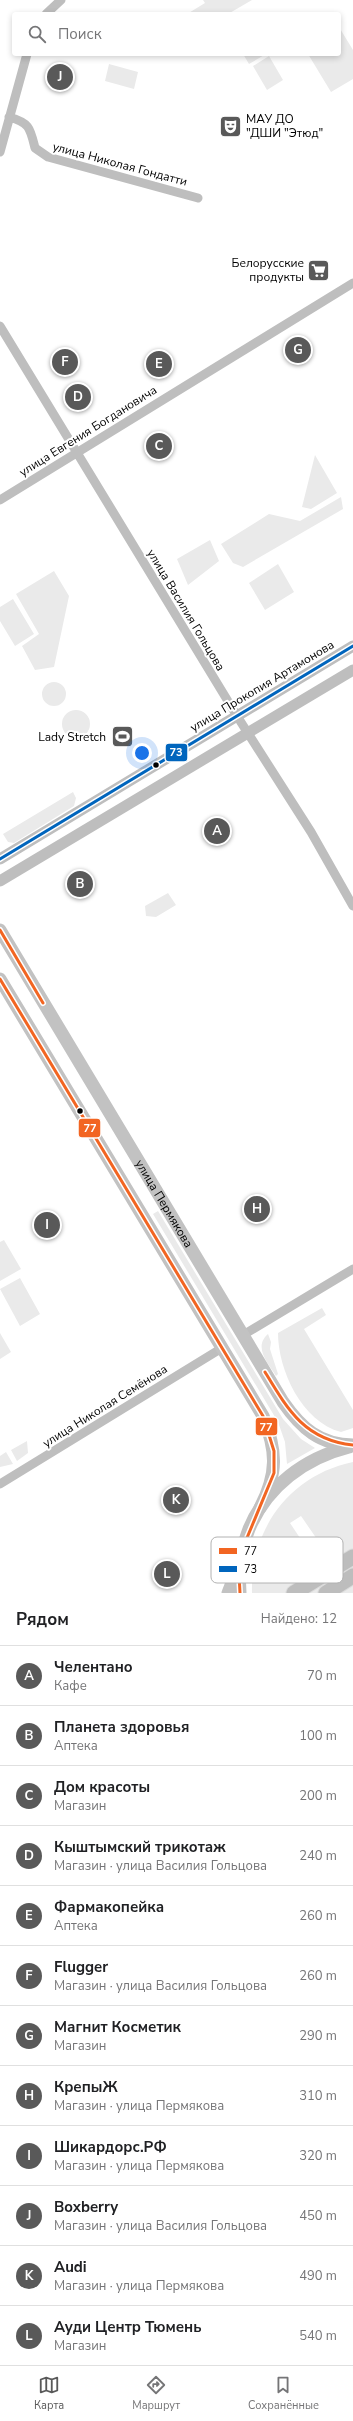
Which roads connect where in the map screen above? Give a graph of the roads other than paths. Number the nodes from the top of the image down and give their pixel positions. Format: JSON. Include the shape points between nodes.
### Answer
{"nodes":[{"id":1,"x":61,"y":0,"type":"edge"},
{"id":2,"x":48,"y":12,"type":"edge"},
{"id":3,"x":26,"y":56,"type":"edge"},
{"id":4,"x":9,"y":117,"type":"junction"},
{"id":5,"x":3,"y":128,"type":"edge"},
{"id":6,"x":0,"y":152,"type":"edge"},
{"id":7,"x":198,"y":198,"type":"dead end"},
{"id":8,"x":353,"y":283,"type":"edge"},
{"id":9,"x":0,"y":326,"type":"edge"},
{"id":10,"x":76,"y":453,"type":"junction"},
{"id":11,"x":0,"y":500,"type":"edge"},
{"id":12,"x":353,"y":646,"type":"edge"},
{"id":13,"x":353,"y":670,"type":"edge"},
{"id":14,"x":237,"y":716,"type":"junction"},
{"id":15,"x":248,"y":734,"type":"junction"},
{"id":16,"x":0,"y":859,"type":"edge"},
{"id":17,"x":0,"y":881,"type":"edge"},
{"id":18,"x":353,"y":906,"type":"edge"},
{"id":19,"x":0,"y":930,"type":"edge"},
{"id":20,"x":0,"y":979,"type":"edge"},
{"id":21,"x":353,"y":1269,"type":"edge"},
{"id":22,"x":243,"y":1335,"type":"junction"},
{"id":23,"x":222,"y":1348,"type":"junction"},
{"id":24,"x":353,"y":1446,"type":"edge"},
{"id":25,"x":0,"y":1484,"type":"edge"},
{"id":26,"x":260,"y":1508,"type":"junction"},
{"id":27,"x":246,"y":1537,"type":"edge"},
{"id":28,"x":353,"y":1557,"type":"edge"},
{"id":29,"x":343,"y":1563,"type":"edge"},
{"id":30,"x":353,"y":1576,"type":"edge"},
{"id":31,"x":343,"y":1582,"type":"edge"},
{"id":32,"x":231,"y":1583,"type":"edge"},
{"id":33,"x":239,"y":1583,"type":"edge"},
{"id":34,"x":310,"y":1583,"type":"edge"},
{"id":35,"x":342,"y":1583,"type":"edge"},
{"id":36,"x":228,"y":1593,"type":"edge"},
{"id":37,"x":240,"y":1593,"type":"edge"},
{"id":38,"x":294,"y":1593,"type":"edge"},
{"id":39,"x":326,"y":1593,"type":"edge"}],
"edges":[{"from":1,"to":2,"type":"street"},
{"from":3,"to":4,"type":"street"},
{"from":4,"to":5,"type":"street"},
{"from":4,"to":7,"type":"street","name":"улица Николая Гондатти","via":[[24,121],[30,130],[35,148],[48,157]]},
{"from":5,"to":6,"type":"street"},
{"from":8,"to":10,"type":"street","name":"улица Евгения Богдановича"},
{"from":9,"to":10,"type":"street","name":"улица Василия Гольцова"},
{"from":10,"to":11,"type":"street","name":"улица Евгения Богдановича"},
{"from":10,"to":14,"type":"street","name":"улица Василия Гольцова"},
{"from":12,"to":14,"type":"street","name":"улица Прокопия Артамонова"},
{"from":13,"to":15,"type":"street"},
{"from":14,"to":15,"type":"street","name":"улица Василия Гольцова"},
{"from":14,"to":16,"type":"street","name":"улица Прокопия Артамонова"},
{"from":15,"to":17,"type":"street"},
{"from":15,"to":18,"type":"street","name":"улица Василия Гольцова","via":[[311,832]]},
{"from":19,"to":22,"type":"main road","name":"улица Пермякова"},
{"from":20,"to":23,"type":"main road","name":"улица Пермякова"},
{"from":21,"to":22,"type":"street"},
{"from":22,"to":24,"type":"main road","name":"улица Пермякова","via":[[299,1424],[317,1437]]},
{"from":23,"to":25,"type":"street","name":"улица Николая Семёнова"},
{"from":23,"to":26,"type":"main road","name":"улица Пермякова","via":[[263,1416],[272,1440],[274,1473]]},
{"from":24,"to":26,"type":"main road","via":[[304,1465],[275,1488]]},
{"from":26,"to":27,"type":"main road"},
{"from":28,"to":29,"type":"highway"},
{"from":30,"to":31,"type":"highway"},
{"from":32,"to":36,"type":"main road"},
{"from":33,"to":37,"type":"main road"},
{"from":34,"to":38,"type":"highway"},
{"from":35,"to":39,"type":"highway"}]}
